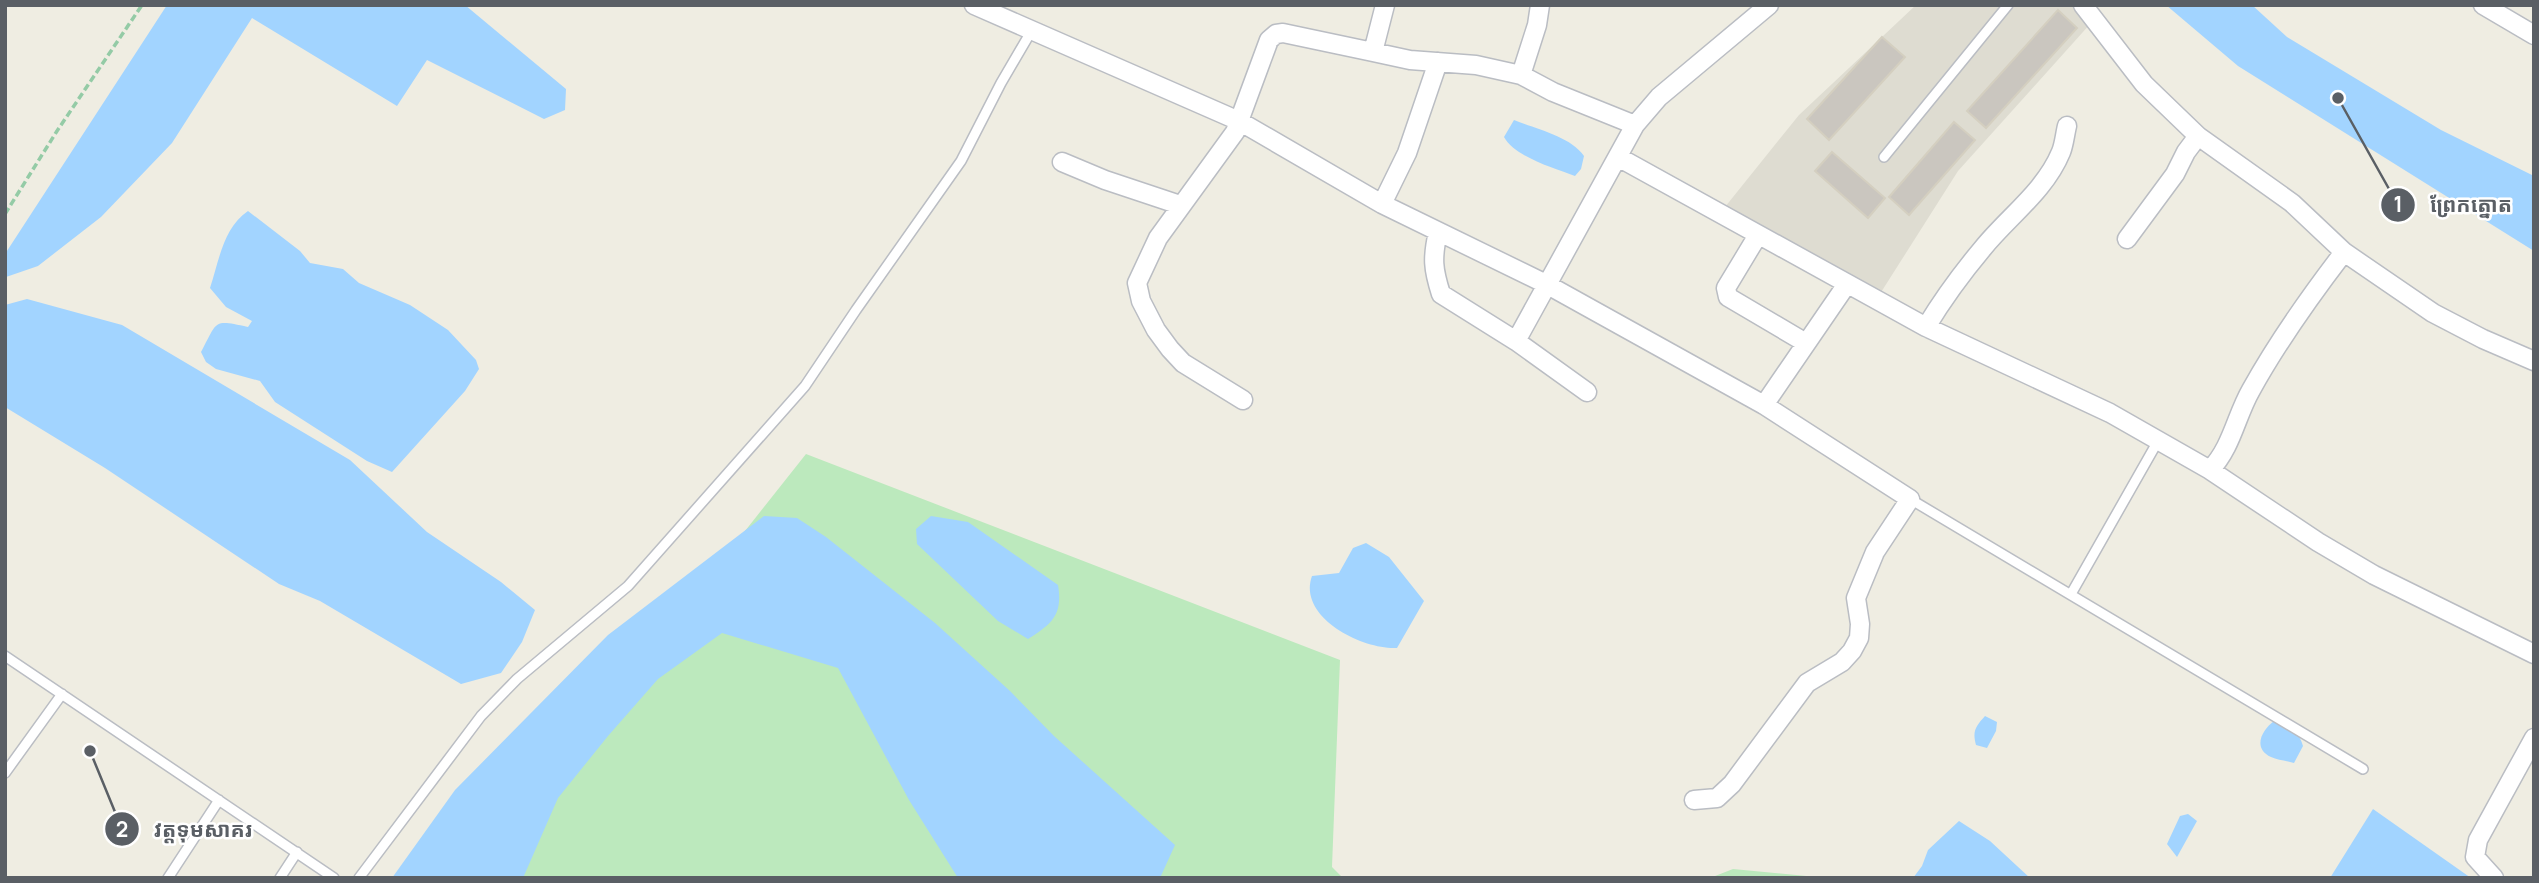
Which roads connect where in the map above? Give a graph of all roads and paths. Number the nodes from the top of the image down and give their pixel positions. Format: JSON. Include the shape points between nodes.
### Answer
{"nodes":[{"id":1,"x":142,"y":5,"type":"edge"},
{"id":2,"x":974,"y":5,"type":"edge"},
{"id":3,"x":1385,"y":5,"type":"edge"},
{"id":4,"x":1540,"y":5,"type":"edge"},
{"id":5,"x":1769,"y":5,"type":"edge"},
{"id":6,"x":2008,"y":5,"type":"edge"},
{"id":7,"x":2083,"y":5,"type":"edge"},
{"id":8,"x":2483,"y":5,"type":"edge"},
{"id":9,"x":1032,"y":30,"type":"junction"},
{"id":10,"x":2534,"y":35,"type":"edge"},
{"id":11,"x":1373,"y":52,"type":"junction"},
{"id":12,"x":1438,"y":62,"type":"junction"},
{"id":13,"x":1521,"y":75,"type":"junction"},
{"id":14,"x":1239,"y":121,"type":"junction"},
{"id":15,"x":1634,"y":125,"type":"junction"},
{"id":16,"x":2067,"y":126,"type":"dead end"},
{"id":17,"x":2198,"y":136,"type":"junction"},
{"id":18,"x":1618,"y":156,"type":"junction"},
{"id":19,"x":1884,"y":157,"type":"dead end"},
{"id":20,"x":1062,"y":162,"type":"dead end"},
{"id":21,"x":1381,"y":204,"type":"junction"},
{"id":22,"x":1180,"y":205,"type":"junction"},
{"id":23,"x":5,"y":214,"type":"edge"},
{"id":24,"x":1438,"y":232,"type":"junction"},
{"id":25,"x":1758,"y":235,"type":"junction"},
{"id":26,"x":2127,"y":239,"type":"dead end"},
{"id":27,"x":2344,"y":252,"type":"junction"},
{"id":28,"x":1546,"y":284,"type":"junction"},
{"id":29,"x":1847,"y":284,"type":"junction"},
{"id":30,"x":1926,"y":327,"type":"junction"},
{"id":31,"x":1516,"y":341,"type":"junction"},
{"id":32,"x":1806,"y":343,"type":"junction"},
{"id":33,"x":2534,"y":361,"type":"edge"},
{"id":34,"x":1587,"y":392,"type":"dead end"},
{"id":35,"x":1242,"y":400,"type":"dead end"},
{"id":36,"x":1764,"y":405,"type":"junction"},
{"id":37,"x":2158,"y":441,"type":"junction"},
{"id":38,"x":2210,"y":470,"type":"junction"},
{"id":39,"x":1910,"y":499,"type":"junction"},
{"id":40,"x":2071,"y":594,"type":"junction"},
{"id":41,"x":2534,"y":654,"type":"edge"},
{"id":42,"x":5,"y":656,"type":"edge"},
{"id":43,"x":62,"y":694,"type":"junction"},
{"id":44,"x":2534,"y":738,"type":"edge"},
{"id":45,"x":2363,"y":769,"type":"dead end"},
{"id":46,"x":5,"y":773,"type":"edge"},
{"id":47,"x":219,"y":800,"type":"junction"},
{"id":48,"x":1694,"y":800,"type":"dead end"},
{"id":49,"x":297,"y":852,"type":"junction"},
{"id":50,"x":168,"y":878,"type":"edge"},
{"id":51,"x":280,"y":878,"type":"edge"},
{"id":52,"x":334,"y":878,"type":"edge"},
{"id":53,"x":359,"y":878,"type":"edge"},
{"id":54,"x":2494,"y":878,"type":"edge"}],
"edges":[{"from":1,"to":23,"type":"path"},
{"from":2,"to":9,"type":"street"},
{"from":3,"to":11,"type":"street"},
{"from":4,"to":13,"type":"street"},
{"from":5,"to":15,"type":"street","via":[[1659,97]]},
{"from":6,"to":19,"type":"lane"},
{"from":7,"to":17,"type":"street","via":[[2144,84]]},
{"from":8,"to":10,"type":"street"},
{"from":9,"to":14,"type":"street"},
{"from":9,"to":53,"type":"lane","via":[[961,161],[805,386],[628,586],[517,679],[481,716]]},
{"from":11,"to":12,"type":"street"},
{"from":11,"to":14,"type":"street","via":[[1276,34],[1269,40]]},
{"from":12,"to":13,"type":"street"},
{"from":12,"to":21,"type":"street","via":[[1407,153]]},
{"from":13,"to":15,"type":"street"},
{"from":14,"to":21,"type":"street"},
{"from":14,"to":22,"type":"street"},
{"from":15,"to":18,"type":"street"},
{"from":16,"to":30,"type":"street","via":[[2061,152],[2028,202],[1983,247]]},
{"from":17,"to":26,"type":"street"},
{"from":17,"to":27,"type":"street","via":[[2292,203]]},
{"from":18,"to":25,"type":"street"},
{"from":18,"to":28,"type":"street"},
{"from":20,"to":22,"type":"street"},
{"from":21,"to":24,"type":"street"},
{"from":22,"to":35,"type":"street","via":[[1143,267],[1137,283],[1141,301],[1156,330],[1183,363]]},
{"from":24,"to":28,"type":"street"},
{"from":24,"to":31,"type":"street","via":[[1432,256],[1441,294]]},
{"from":25,"to":29,"type":"street"},
{"from":25,"to":32,"type":"street","via":[[1725,293]]},
{"from":27,"to":33,"type":"street","via":[[2433,313]]},
{"from":27,"to":38,"type":"street","via":[[2254,384],[2220,460]]},
{"from":28,"to":31,"type":"street"},
{"from":28,"to":36,"type":"street"},
{"from":29,"to":30,"type":"street"},
{"from":29,"to":32,"type":"street"},
{"from":30,"to":37,"type":"street","via":[[2110,413]]},
{"from":31,"to":34,"type":"street"},
{"from":32,"to":36,"type":"street"},
{"from":36,"to":39,"type":"street"},
{"from":37,"to":38,"type":"street"},
{"from":37,"to":40,"type":"lane"},
{"from":38,"to":41,"type":"street","via":[[2374,575]]},
{"from":39,"to":40,"type":"lane"},
{"from":39,"to":48,"type":"street","via":[[1875,552],[1856,598],[1859,638],[1852,651],[1807,682],[1732,784],[1717,797]]},
{"from":40,"to":45,"type":"lane"},
{"from":42,"to":43,"type":"lane"},
{"from":43,"to":46,"type":"lane"},
{"from":43,"to":47,"type":"lane"},
{"from":44,"to":54,"type":"street","via":[[2478,840],[2476,857]]},
{"from":47,"to":49,"type":"lane"},
{"from":47,"to":50,"type":"lane"},
{"from":49,"to":51,"type":"lane"},
{"from":49,"to":52,"type":"lane"}]}
